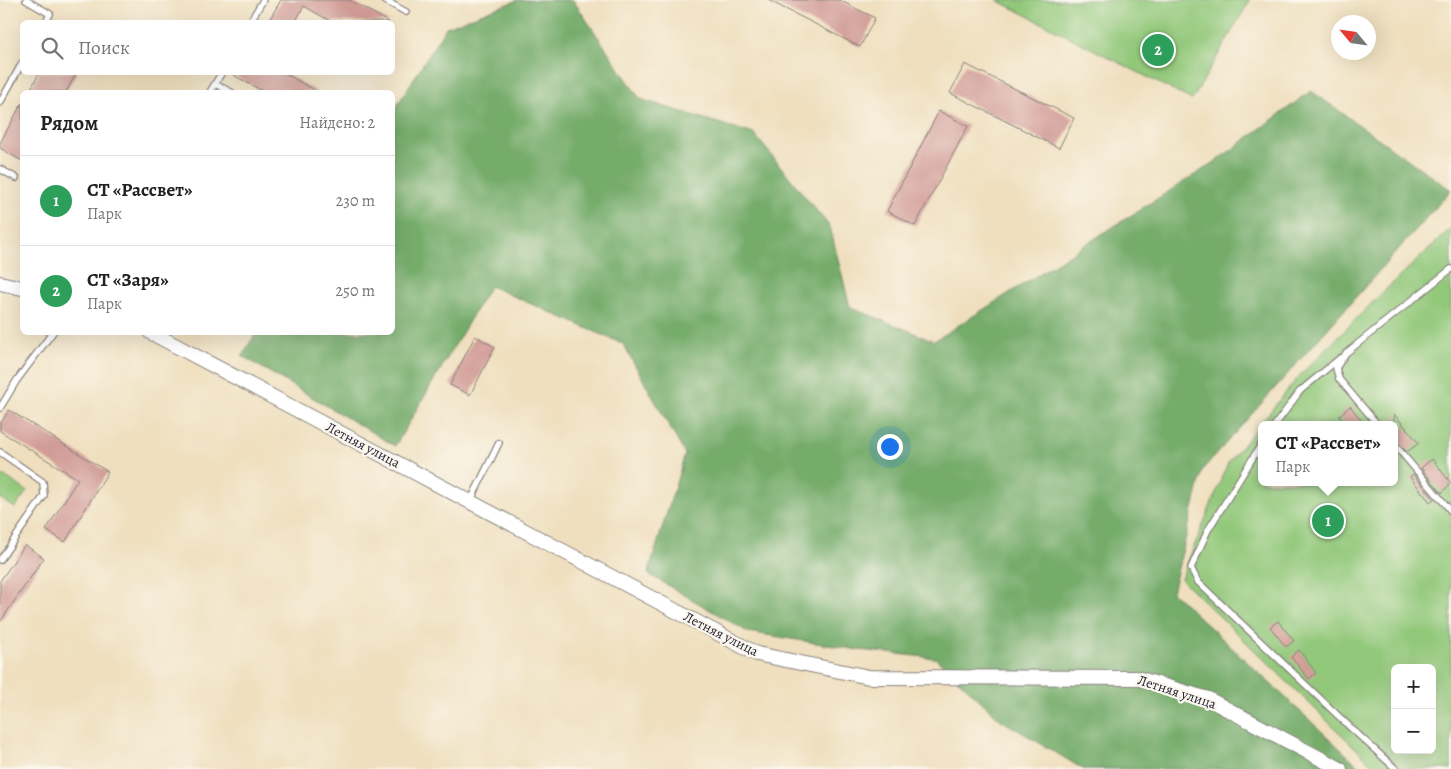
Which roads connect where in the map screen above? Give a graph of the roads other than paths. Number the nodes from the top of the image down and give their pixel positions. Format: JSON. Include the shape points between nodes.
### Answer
{"nodes":[{"id":1,"x":26,"y":0,"type":"edge"},
{"id":2,"x":263,"y":0,"type":"edge"},
{"id":3,"x":384,"y":0,"type":"edge"},
{"id":4,"x":406,"y":12,"type":"dead end"},
{"id":5,"x":47,"y":20,"type":"edge"},
{"id":6,"x":251,"y":20,"type":"edge"},
{"id":7,"x":20,"y":67,"type":"edge"},
{"id":8,"x":220,"y":75,"type":"edge"},
{"id":9,"x":215,"y":84,"type":"junction"},
{"id":10,"x":211,"y":90,"type":"edge"},
{"id":11,"x":227,"y":90,"type":"edge"},
{"id":12,"x":0,"y":103,"type":"edge"},
{"id":13,"x":0,"y":168,"type":"edge"},
{"id":14,"x":16,"y":178,"type":"dead end"},
{"id":15,"x":1451,"y":269,"type":"edge"},
{"id":16,"x":0,"y":283,"type":"edge"},
{"id":17,"x":20,"y":288,"type":"edge"},
{"id":18,"x":51,"y":335,"type":"edge"},
{"id":19,"x":156,"y":335,"type":"edge"},
{"id":20,"x":1346,"y":353,"type":"junction"},
{"id":21,"x":0,"y":408,"type":"edge"},
{"id":22,"x":1278,"y":421,"type":"edge"},
{"id":23,"x":1375,"y":421,"type":"edge"},
{"id":24,"x":499,"y":443,"type":"dead end"},
{"id":25,"x":1258,"y":449,"type":"edge"},
{"id":26,"x":1398,"y":449,"type":"edge"},
{"id":27,"x":0,"y":452,"type":"edge"},
{"id":28,"x":470,"y":502,"type":"junction"},
{"id":29,"x":1451,"y":511,"type":"edge"},
{"id":30,"x":0,"y":560,"type":"edge"},
{"id":31,"x":1340,"y":769,"type":"edge"},
{"id":32,"x":1396,"y":769,"type":"edge"}],
"edges":[{"from":1,"to":5,"type":"lane","via":[[50,14]]},
{"from":2,"to":6,"type":"lane"},
{"from":3,"to":4,"type":"lane"},
{"from":7,"to":12,"type":"lane"},
{"from":8,"to":9,"type":"lane"},
{"from":9,"to":10,"type":"lane"},
{"from":9,"to":11,"type":"lane"},
{"from":13,"to":14,"type":"lane"},
{"from":15,"to":20,"type":"lane"},
{"from":16,"to":17,"type":"street"},
{"from":18,"to":21,"type":"lane","via":[[16,380]]},
{"from":19,"to":28,"type":"street","name":"Летняя улица"},
{"from":20,"to":22,"type":"lane","via":[[1300,392]]},
{"from":20,"to":23,"type":"lane","via":[[1336,368],[1339,379]]},
{"from":24,"to":28,"type":"lane"},
{"from":25,"to":32,"type":"lane","via":[[1208,530],[1191,568],[1198,582]]},
{"from":26,"to":29,"type":"lane"},
{"from":27,"to":30,"type":"lane","via":[[43,482],[44,496]]},
{"from":28,"to":31,"type":"street","name":"Летняя улица","via":[[757,654],[869,677],[1136,678],[1208,699]]}]}
